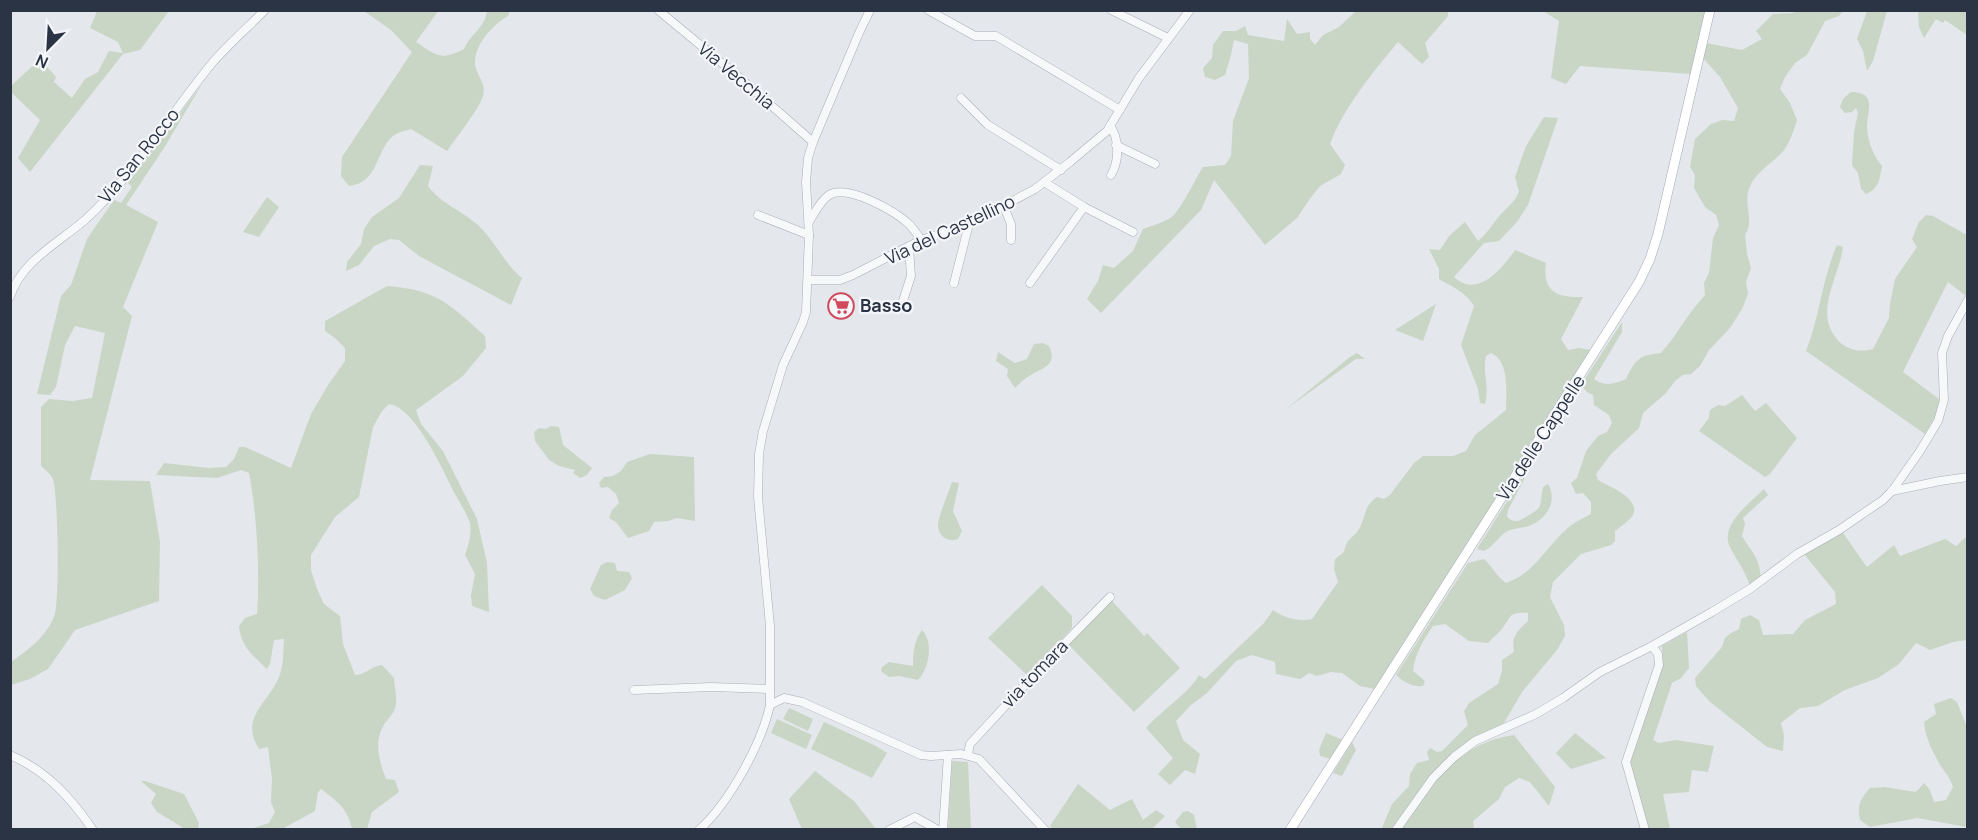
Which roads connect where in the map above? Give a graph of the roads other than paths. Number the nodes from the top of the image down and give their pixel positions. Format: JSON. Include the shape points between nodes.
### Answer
{"nodes":[{"id":1,"x":266,"y":10,"type":"edge"},
{"id":2,"x":658,"y":10,"type":"edge"},
{"id":3,"x":870,"y":10,"type":"edge"},
{"id":4,"x":928,"y":10,"type":"edge"},
{"id":5,"x":1111,"y":10,"type":"edge"},
{"id":6,"x":1190,"y":10,"type":"edge"},
{"id":7,"x":1710,"y":10,"type":"edge"},
{"id":8,"x":1168,"y":38,"type":"junction"},
{"id":9,"x":961,"y":98,"type":"dead end"},
{"id":10,"x":1120,"y":110,"type":"junction"},
{"id":11,"x":1110,"y":126,"type":"junction"},
{"id":12,"x":813,"y":142,"type":"junction"},
{"id":13,"x":1116,"y":145,"type":"junction"},
{"id":14,"x":1155,"y":164,"type":"dead end"},
{"id":15,"x":1061,"y":170,"type":"junction"},
{"id":16,"x":1111,"y":175,"type":"dead end"},
{"id":17,"x":1044,"y":182,"type":"junction"},
{"id":18,"x":1004,"y":207,"type":"junction"},
{"id":19,"x":1084,"y":207,"type":"junction"},
{"id":20,"x":758,"y":215,"type":"dead end"},
{"id":21,"x":809,"y":222,"type":"junction"},
{"id":22,"x":969,"y":224,"type":"junction"},
{"id":23,"x":1133,"y":232,"type":"dead end"},
{"id":24,"x":809,"y":235,"type":"junction"},
{"id":25,"x":921,"y":240,"type":"junction"},
{"id":26,"x":1011,"y":240,"type":"dead end"},
{"id":27,"x":909,"y":247,"type":"junction"},
{"id":28,"x":808,"y":281,"type":"junction"},
{"id":29,"x":954,"y":283,"type":"dead end"},
{"id":30,"x":1030,"y":284,"type":"dead end"},
{"id":31,"x":10,"y":297,"type":"edge"},
{"id":32,"x":1968,"y":300,"type":"edge"},
{"id":33,"x":901,"y":307,"type":"dead end"},
{"id":34,"x":1968,"y":477,"type":"edge"},
{"id":35,"x":1892,"y":491,"type":"junction"},
{"id":36,"x":1110,"y":597,"type":"dead end"},
{"id":37,"x":1652,"y":646,"type":"junction"},
{"id":38,"x":770,"y":689,"type":"junction"},
{"id":39,"x":634,"y":690,"type":"dead end"},
{"id":40,"x":770,"y":705,"type":"junction"},
{"id":41,"x":948,"y":754,"type":"junction"},
{"id":42,"x":968,"y":754,"type":"junction"},
{"id":43,"x":10,"y":755,"type":"edge"},
{"id":44,"x":93,"y":830,"type":"edge"},
{"id":45,"x":699,"y":830,"type":"edge"},
{"id":46,"x":888,"y":830,"type":"edge"},
{"id":47,"x":938,"y":830,"type":"edge"},
{"id":48,"x":943,"y":830,"type":"edge"},
{"id":49,"x":1045,"y":830,"type":"edge"},
{"id":50,"x":1290,"y":830,"type":"edge"},
{"id":51,"x":1396,"y":830,"type":"edge"},
{"id":52,"x":1645,"y":830,"type":"edge"}],
"edges":[{"from":1,"to":31,"type":"street","name":"Via San Rocco","via":[[215,60],[126,177],[85,220],[26,270]]},
{"from":2,"to":12,"type":"street","name":"Via Vecchia"},
{"from":3,"to":12,"type":"street"},
{"from":4,"to":10,"type":"street","via":[[975,36],[996,36]]},
{"from":5,"to":8,"type":"street"},
{"from":6,"to":8,"type":"street","name":"Via del Castellino"},
{"from":7,"to":50,"type":"main road","name":"Via delle Cappelle","via":[[1658,234],[1639,282]]},
{"from":8,"to":10,"type":"street","name":"Via del Castellino"},
{"from":9,"to":15,"type":"street","via":[[988,125]]},
{"from":10,"to":11,"type":"street","name":"Via del Castellino"},
{"from":11,"to":13,"type":"street"},
{"from":11,"to":15,"type":"street","name":"Via del Castellino"},
{"from":12,"to":21,"type":"street","via":[[806,174]]},
{"from":13,"to":14,"type":"street"},
{"from":13,"to":16,"type":"street","via":[[1117,164]]},
{"from":15,"to":17,"type":"street","name":"Via del Castellino"},
{"from":17,"to":18,"type":"street","name":"Via del Castellino"},
{"from":17,"to":19,"type":"street"},
{"from":18,"to":22,"type":"street","name":"Via del Castellino"},
{"from":18,"to":26,"type":"street","via":[[1011,224]]},
{"from":19,"to":23,"type":"street"},
{"from":19,"to":30,"type":"street"},
{"from":20,"to":24,"type":"street"},
{"from":21,"to":24,"type":"street"},
{"from":21,"to":25,"type":"street","via":[[829,195],[848,192],[904,221]]},
{"from":22,"to":25,"type":"street","name":"Via del Castellino"},
{"from":22,"to":29,"type":"street"},
{"from":24,"to":28,"type":"street"},
{"from":25,"to":27,"type":"street","name":"Via del Castellino"},
{"from":27,"to":28,"type":"street","name":"Via del Castellino","via":[[846,278]]},
{"from":27,"to":33,"type":"street","via":[[911,276]]},
{"from":28,"to":38,"type":"street","via":[[803,322],[783,365],[759,454],[758,497],[770,626]]},
{"from":32,"to":35,"type":"street","via":[[1942,353],[1944,400],[1938,421]]},
{"from":34,"to":35,"type":"street"},
{"from":35,"to":37,"type":"street","via":[[1750,590]]},
{"from":36,"to":42,"type":"street","name":"via tomara","via":[[970,744]]},
{"from":37,"to":51,"type":"street","via":[[1600,672],[1536,714],[1468,746],[1433,778]]},
{"from":37,"to":52,"type":"street","via":[[1659,665],[1626,762]]},
{"from":38,"to":39,"type":"street"},
{"from":38,"to":40,"type":"street"},
{"from":40,"to":41,"type":"street","via":[[784,698],[793,699],[921,755]]},
{"from":40,"to":45,"type":"street","via":[[743,770]]},
{"from":41,"to":42,"type":"street"},
{"from":41,"to":48,"type":"street"},
{"from":42,"to":49,"type":"street","via":[[989,768]]},
{"from":43,"to":44,"type":"street","via":[[63,791]]},
{"from":46,"to":47,"type":"street","via":[[915,817]]}]}
